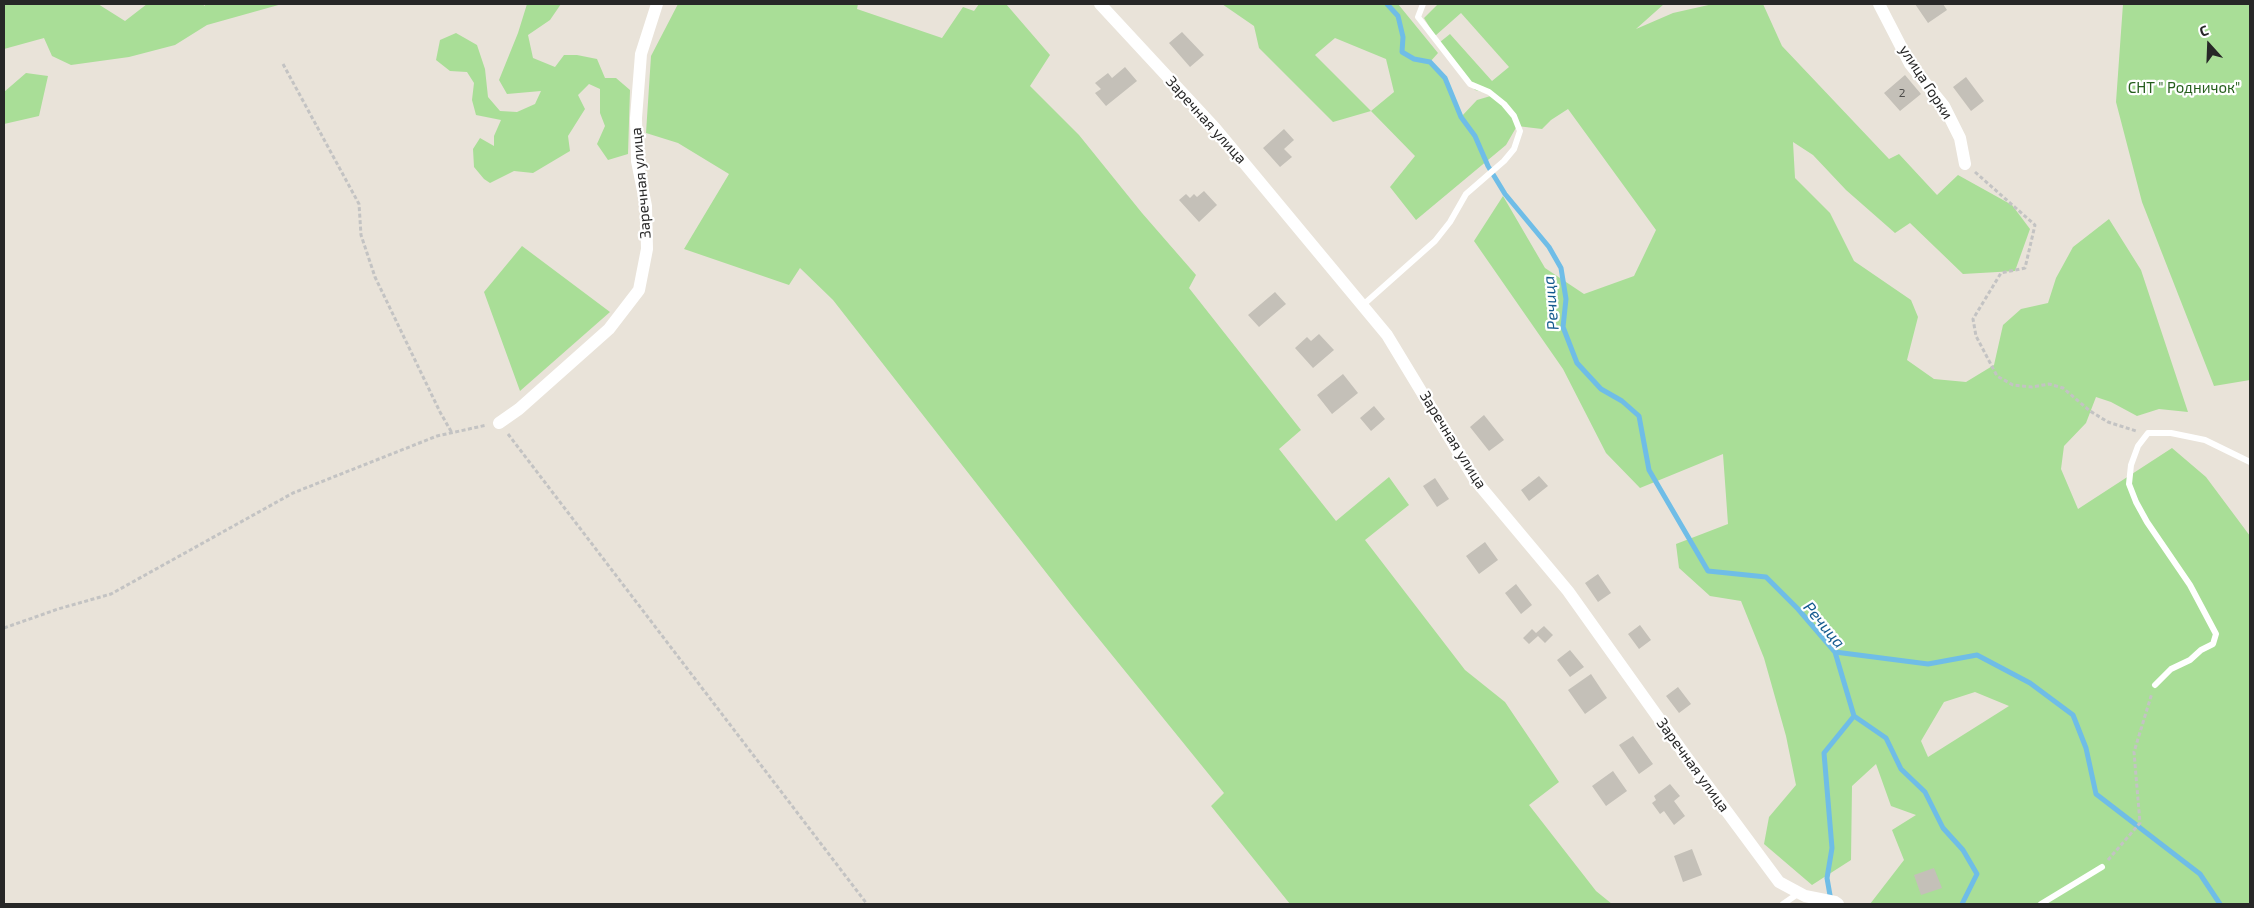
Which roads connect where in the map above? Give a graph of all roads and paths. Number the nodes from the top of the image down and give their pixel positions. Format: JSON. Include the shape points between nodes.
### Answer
{"nodes":[{"id":1,"x":657,"y":4,"type":"edge"},
{"id":2,"x":1100,"y":4,"type":"edge"},
{"id":3,"x":1423,"y":4,"type":"edge"},
{"id":4,"x":1879,"y":4,"type":"edge"},
{"id":5,"x":283,"y":64,"type":"dead end"},
{"id":6,"x":1965,"y":164,"type":"joint"},
{"id":7,"x":1363,"y":305,"type":"junction"},
{"id":8,"x":499,"y":423,"type":"junction"},
{"id":9,"x":452,"y":433,"type":"junction"},
{"id":10,"x":2148,"y":433,"type":"junction"},
{"id":11,"x":2250,"y":462,"type":"edge"},
{"id":12,"x":4,"y":628,"type":"edge"},
{"id":13,"x":2155,"y":685,"type":"joint"},
{"id":14,"x":2102,"y":867,"type":"joint"},
{"id":15,"x":1799,"y":893,"type":"junction"},
{"id":16,"x":867,"y":904,"type":"edge"},
{"id":17,"x":1783,"y":904,"type":"edge"},
{"id":18,"x":1838,"y":904,"type":"edge"},
{"id":19,"x":2041,"y":904,"type":"edge"}],
"edges":[{"from":1,"to":8,"type":"street","name":"Заречная улица","via":[[641,54],[636,118],[637,161],[646,206],[647,249],[639,290],[609,329]]},
{"from":2,"to":7,"type":"street","name":"Заречная улица","via":[[1215,128]]},
{"from":3,"to":7,"type":"lane","via":[[1418,17],[1470,84],[1489,92],[1514,116],[1520,131],[1514,149],[1466,194],[1435,242]]},
{"from":4,"to":6,"type":"street","name":"улица Горки","via":[[1910,64],[1944,106],[1960,138]]},
{"from":5,"to":9,"type":"path","via":[[359,204],[361,235],[375,277]]},
{"from":6,"to":10,"type":"path","via":[[2035,225],[2025,268],[2002,272],[1973,319],[1976,336],[1997,376],[2012,385],[2032,387],[2049,384],[2063,388],[2108,422]]},
{"from":7,"to":15,"type":"street","name":"Заречная улица","via":[[1387,335],[1475,480],[1568,590],[1779,882]]},
{"from":8,"to":9,"type":"path"},
{"from":8,"to":16,"type":"path"},
{"from":9,"to":12,"type":"path","via":[[293,493],[111,594]]},
{"from":10,"to":11,"type":"lane","via":[[2170,433],[2205,440]]},
{"from":10,"to":13,"type":"lane","via":[[2138,446],[2129,484],[2147,522],[2190,585],[2216,634],[2213,644],[2171,668]]},
{"from":13,"to":14,"type":"path","via":[[2134,752],[2140,824]]},
{"from":14,"to":19,"type":"lane"},
{"from":15,"to":17,"type":"lane"},
{"from":15,"to":18,"type":"street","name":"Заречная улица"}]}
